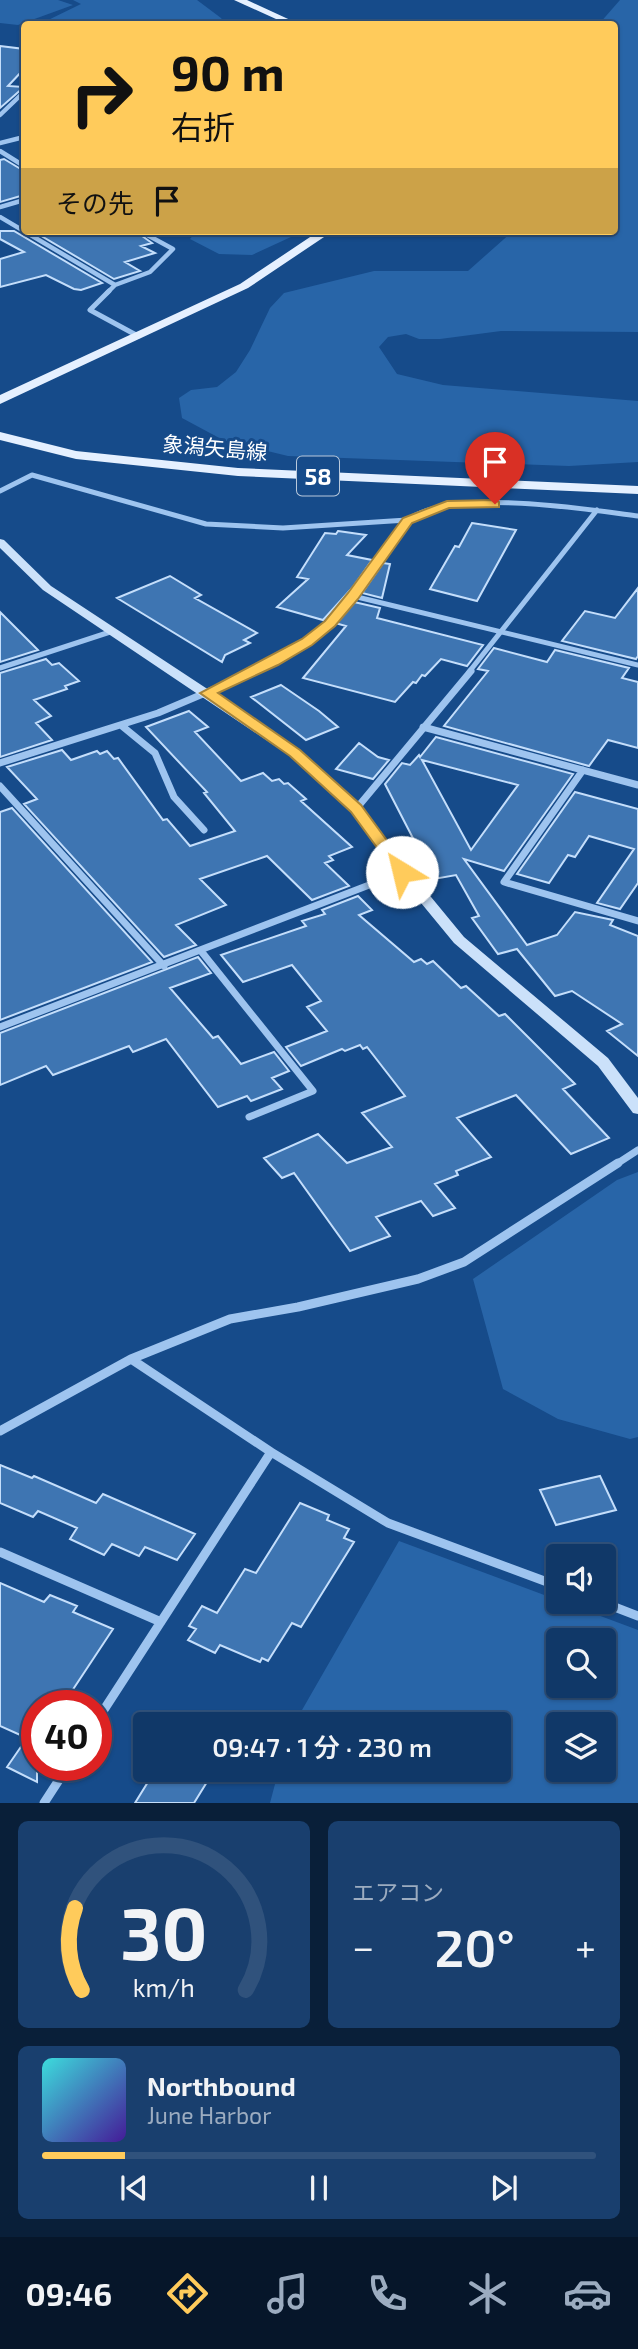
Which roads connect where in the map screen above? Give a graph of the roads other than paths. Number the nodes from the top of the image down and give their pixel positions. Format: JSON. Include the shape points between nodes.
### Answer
{"nodes":[{"id":1,"x":239,"y":0,"type":"edge"},
{"id":2,"x":287,"y":21,"type":"edge"},
{"id":3,"x":21,"y":95,"type":"edge"},
{"id":4,"x":0,"y":115,"type":"edge"},
{"id":5,"x":21,"y":138,"type":"edge"},
{"id":6,"x":0,"y":143,"type":"edge"},
{"id":7,"x":0,"y":151,"type":"edge"},
{"id":8,"x":21,"y":164,"type":"edge"},
{"id":9,"x":21,"y":201,"type":"edge"},
{"id":10,"x":0,"y":207,"type":"edge"},
{"id":11,"x":0,"y":216,"type":"edge"},
{"id":12,"x":21,"y":229,"type":"edge"},
{"id":13,"x":32,"y":235,"type":"edge"},
{"id":14,"x":147,"y":235,"type":"edge"},
{"id":15,"x":321,"y":235,"type":"edge"},
{"id":16,"x":115,"y":285,"type":"junction"},
{"id":17,"x":138,"y":336,"type":"junction"},
{"id":18,"x":0,"y":400,"type":"edge"},
{"id":19,"x":0,"y":436,"type":"edge"},
{"id":20,"x":638,"y":490,"type":"edge"},
{"id":21,"x":0,"y":491,"type":"edge"},
{"id":22,"x":597,"y":510,"type":"junction"},
{"id":23,"x":638,"y":516,"type":"edge"},
{"id":24,"x":407,"y":520,"type":"junction"},
{"id":25,"x":0,"y":542,"type":"edge"},
{"id":26,"x":353,"y":596,"type":"junction"},
{"id":27,"x":110,"y":632,"type":"junction"},
{"id":28,"x":503,"y":632,"type":"junction"},
{"id":29,"x":638,"y":665,"type":"edge"},
{"id":30,"x":0,"y":668,"type":"edge"},
{"id":31,"x":208,"y":693,"type":"junction"},
{"id":32,"x":122,"y":726,"type":"junction"},
{"id":33,"x":423,"y":727,"type":"junction"},
{"id":34,"x":0,"y":763,"type":"edge"},
{"id":35,"x":583,"y":770,"type":"junction"},
{"id":36,"x":638,"y":785,"type":"edge"},
{"id":37,"x":0,"y":786,"type":"edge"},
{"id":38,"x":356,"y":809,"type":"junction"},
{"id":39,"x":204,"y":830,"type":"dead end"},
{"id":40,"x":402,"y":872,"type":"junction"},
{"id":41,"x":638,"y":921,"type":"edge"},
{"id":42,"x":201,"y":951,"type":"junction"},
{"id":43,"x":164,"y":966,"type":"junction"},
{"id":44,"x":1,"y":1026,"type":"edge"},
{"id":45,"x":638,"y":1109,"type":"edge"},
{"id":46,"x":248,"y":1117,"type":"dead end"},
{"id":47,"x":638,"y":1150,"type":"edge"},
{"id":48,"x":131,"y":1359,"type":"junction"},
{"id":49,"x":0,"y":1431,"type":"edge"},
{"id":50,"x":271,"y":1452,"type":"junction"},
{"id":51,"x":0,"y":1552,"type":"edge"},
{"id":52,"x":546,"y":1582,"type":"edge"},
{"id":53,"x":616,"y":1608,"type":"edge"},
{"id":54,"x":638,"y":1616,"type":"edge"},
{"id":55,"x":161,"y":1622,"type":"junction"},
{"id":56,"x":112,"y":1697,"type":"edge"},
{"id":57,"x":58,"y":1781,"type":"edge"},
{"id":58,"x":44,"y":1803,"type":"edge"}],
"edges":[{"from":1,"to":2,"type":"main road"},
{"from":3,"to":4,"type":"street"},
{"from":5,"to":6,"type":"street"},
{"from":7,"to":8,"type":"street"},
{"from":9,"to":10,"type":"street"},
{"from":11,"to":12,"type":"street"},
{"from":13,"to":16,"type":"street"},
{"from":14,"to":16,"type":"street","via":[[173,250],[150,272]]},
{"from":15,"to":17,"type":"main road","via":[[244,286]]},
{"from":16,"to":17,"type":"street","via":[[90,310]]},
{"from":17,"to":18,"type":"main road"},
{"from":19,"to":20,"type":"main road","name":"象潟矢島線","number":"58","via":[[76,455],[238,472]]},
{"from":21,"to":24,"type":"street","via":[[33,475],[206,524],[283,528]]},
{"from":22,"to":23,"type":"street"},
{"from":22,"to":24,"type":"street","via":[[447,505]]},
{"from":22,"to":28,"type":"street"},
{"from":24,"to":26,"type":"street"},
{"from":25,"to":27,"type":"street","via":[[47,588]]},
{"from":26,"to":28,"type":"street"},
{"from":26,"to":31,"type":"street","via":[[330,624],[307,642]]},
{"from":27,"to":30,"type":"street"},
{"from":27,"to":31,"type":"street"},
{"from":28,"to":29,"type":"street"},
{"from":28,"to":33,"type":"street"},
{"from":31,"to":32,"type":"street"},
{"from":31,"to":38,"type":"street","via":[[295,753]]},
{"from":32,"to":34,"type":"street"},
{"from":32,"to":39,"type":"street","via":[[155,753],[174,797]]},
{"from":33,"to":35,"type":"street"},
{"from":33,"to":38,"type":"street"},
{"from":35,"to":36,"type":"street"},
{"from":35,"to":41,"type":"street","via":[[504,882]]},
{"from":37,"to":43,"type":"street"},
{"from":38,"to":40,"type":"street"},
{"from":40,"to":42,"type":"street"},
{"from":40,"to":45,"type":"street","via":[[459,940],[603,1062]]},
{"from":42,"to":43,"type":"street"},
{"from":42,"to":46,"type":"street","via":[[313,1091]]},
{"from":43,"to":44,"type":"street"},
{"from":47,"to":48,"type":"street","via":[[464,1262],[418,1279],[230,1319]]},
{"from":48,"to":49,"type":"street"},
{"from":48,"to":50,"type":"street"},
{"from":50,"to":52,"type":"street","via":[[388,1523]]},
{"from":50,"to":55,"type":"street"},
{"from":51,"to":55,"type":"street"},
{"from":53,"to":54,"type":"street"},
{"from":55,"to":56,"type":"street"},
{"from":57,"to":58,"type":"street"}]}
